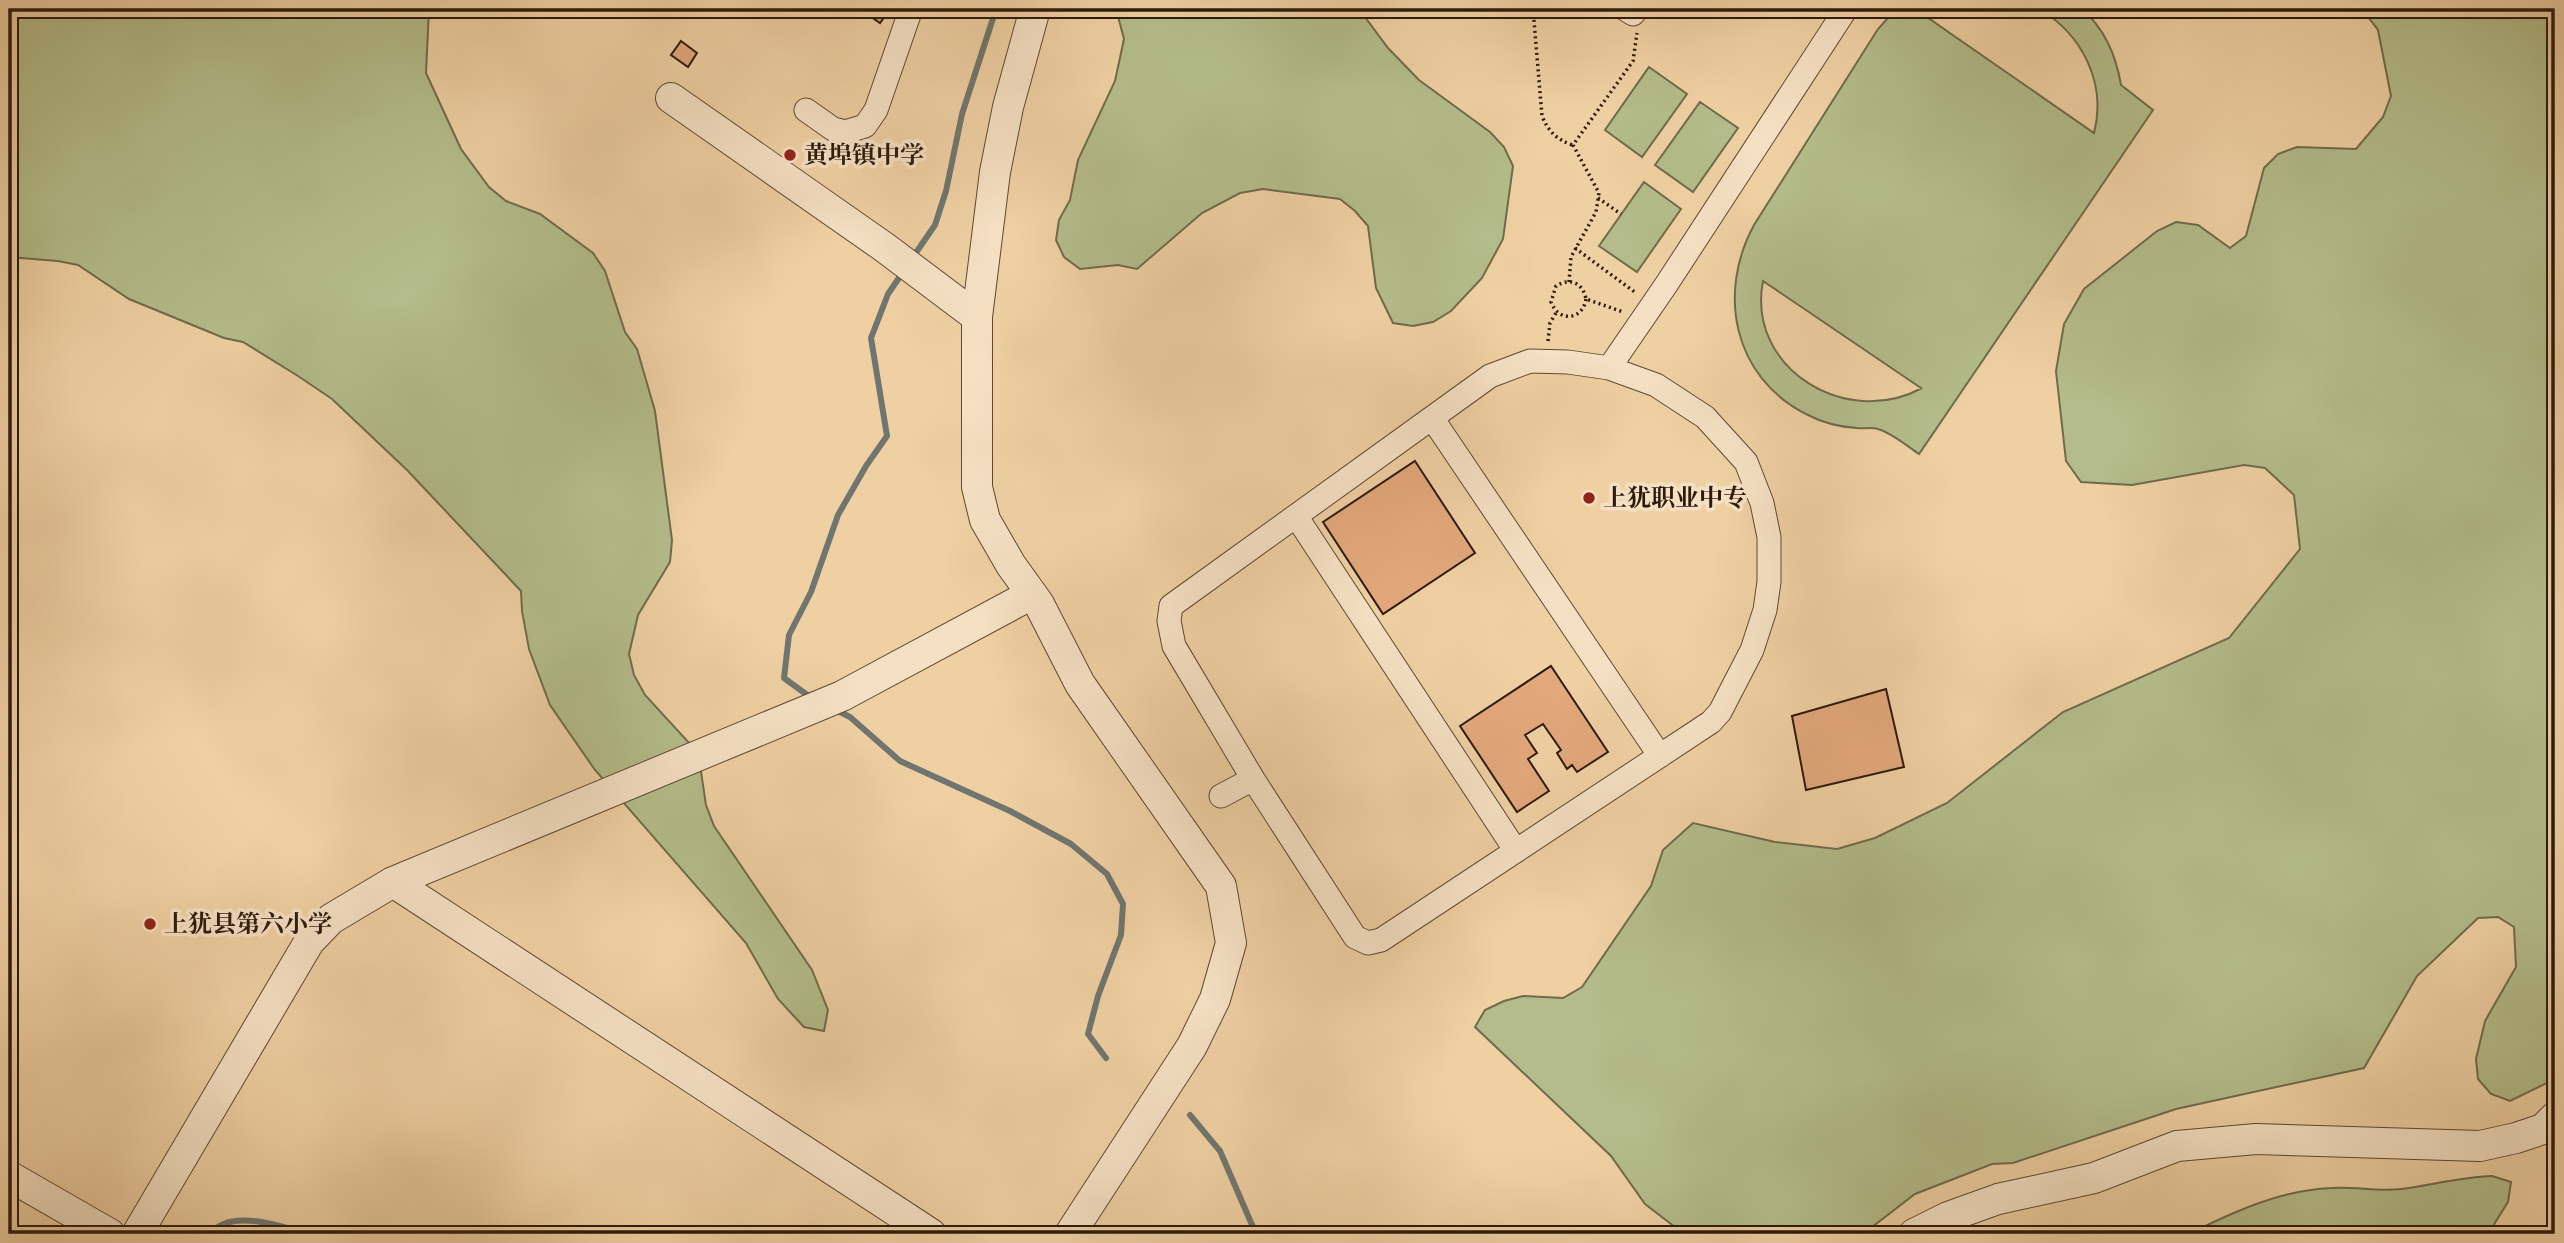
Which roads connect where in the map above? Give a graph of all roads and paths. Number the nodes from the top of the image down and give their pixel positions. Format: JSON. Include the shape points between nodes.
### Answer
{"nodes":[{"id":1,"x":911,"y":9,"type":"edge"},
{"id":2,"x":1035,"y":9,"type":"edge"},
{"id":3,"x":1533,"y":9,"type":"edge"},
{"id":4,"x":1625,"y":9,"type":"edge"},
{"id":5,"x":1846,"y":9,"type":"edge"},
{"id":6,"x":1637,"y":20,"type":"edge"},
{"id":7,"x":670,"y":98,"type":"dead end"},
{"id":8,"x":806,"y":110,"type":"dead end"},
{"id":9,"x":1573,"y":145,"type":"junction"},
{"id":10,"x":1598,"y":198,"type":"junction"},
{"id":11,"x":1621,"y":214,"type":"dead end"},
{"id":12,"x":1576,"y":248,"type":"junction"},
{"id":13,"x":1569,"y":282,"type":"junction"},
{"id":14,"x":1638,"y":295,"type":"dead end"},
{"id":15,"x":1586,"y":299,"type":"junction"},
{"id":16,"x":1556,"y":313,"type":"junction"},
{"id":17,"x":1626,"y":314,"type":"dead end"},
{"id":18,"x":977,"y":317,"type":"junction"},
{"id":19,"x":1549,"y":347,"type":"dead end"},
{"id":20,"x":1609,"y":368,"type":"junction"},
{"id":21,"x":1432,"y":418,"type":"junction"},
{"id":22,"x":1296,"y":516,"type":"junction"},
{"id":23,"x":1032,"y":594,"type":"junction"},
{"id":24,"x":1660,"y":756,"type":"junction"},
{"id":25,"x":1253,"y":779,"type":"junction"},
{"id":26,"x":1222,"y":796,"type":"dead end"},
{"id":27,"x":1516,"y":851,"type":"junction"},
{"id":28,"x":393,"y":882,"type":"junction"},
{"id":29,"x":2555,"y":1117,"type":"edge"},
{"id":30,"x":9,"y":1176,"type":"edge"},
{"id":31,"x":110,"y":1234,"type":"edge"},
{"id":32,"x":137,"y":1234,"type":"edge"},
{"id":33,"x":931,"y":1234,"type":"edge"},
{"id":34,"x":1070,"y":1234,"type":"edge"},
{"id":35,"x":1914,"y":1234,"type":"edge"}],
"edges":[{"from":1,"to":8,"type":"street","via":[[876,110],[866,125],[845,132]]},
{"from":2,"to":18,"type":"street","via":[[995,172]]},
{"from":3,"to":9,"type":"path","via":[[1542,116],[1560,141]]},
{"from":4,"to":6,"type":"street"},
{"from":5,"to":20,"type":"street"},
{"from":6,"to":9,"type":"path","via":[[1633,61]]},
{"from":7,"to":18,"type":"street"},
{"from":9,"to":10,"type":"path"},
{"from":10,"to":11,"type":"path"},
{"from":10,"to":12,"type":"path","via":[[1596,212]]},
{"from":12,"to":13,"type":"path"},
{"from":12,"to":14,"type":"path"},
{"from":13,"to":15,"type":"path","via":[[1582,288]]},
{"from":13,"to":16,"type":"path","via":[[1552,291]]},
{"from":15,"to":16,"type":"path","via":[[1578,314]]},
{"from":15,"to":17,"type":"path"},
{"from":16,"to":19,"type":"path","via":[[1550,323]]},
{"from":18,"to":23,"type":"street","via":[[976,487],[985,520]]},
{"from":20,"to":21,"type":"street","via":[[1530,361],[1490,376]]},
{"from":20,"to":24,"type":"street","via":[[1656,385],[1705,417],[1746,462],[1769,537],[1765,610],[1752,650],[1720,712]]},
{"from":21,"to":22,"type":"street"},
{"from":21,"to":24,"type":"street"},
{"from":22,"to":25,"type":"street","via":[[1171,606],[1174,646]]},
{"from":22,"to":27,"type":"street"},
{"from":23,"to":28,"type":"street","via":[[842,696]]},
{"from":23,"to":34,"type":"street","via":[[1080,684],[1221,886],[1231,943],[1215,999],[1192,1046]]},
{"from":24,"to":27,"type":"street"},
{"from":25,"to":26,"type":"street"},
{"from":25,"to":27,"type":"street","via":[[1355,937],[1368,943],[1381,940]]},
{"from":28,"to":32,"type":"street","via":[[331,919],[309,942]]},
{"from":28,"to":33,"type":"street"},
{"from":29,"to":35,"type":"street","via":[[2543,1129],[2480,1146],[2256,1139],[2177,1146],[2094,1178],[1998,1199]]},
{"from":30,"to":31,"type":"street"}]}
